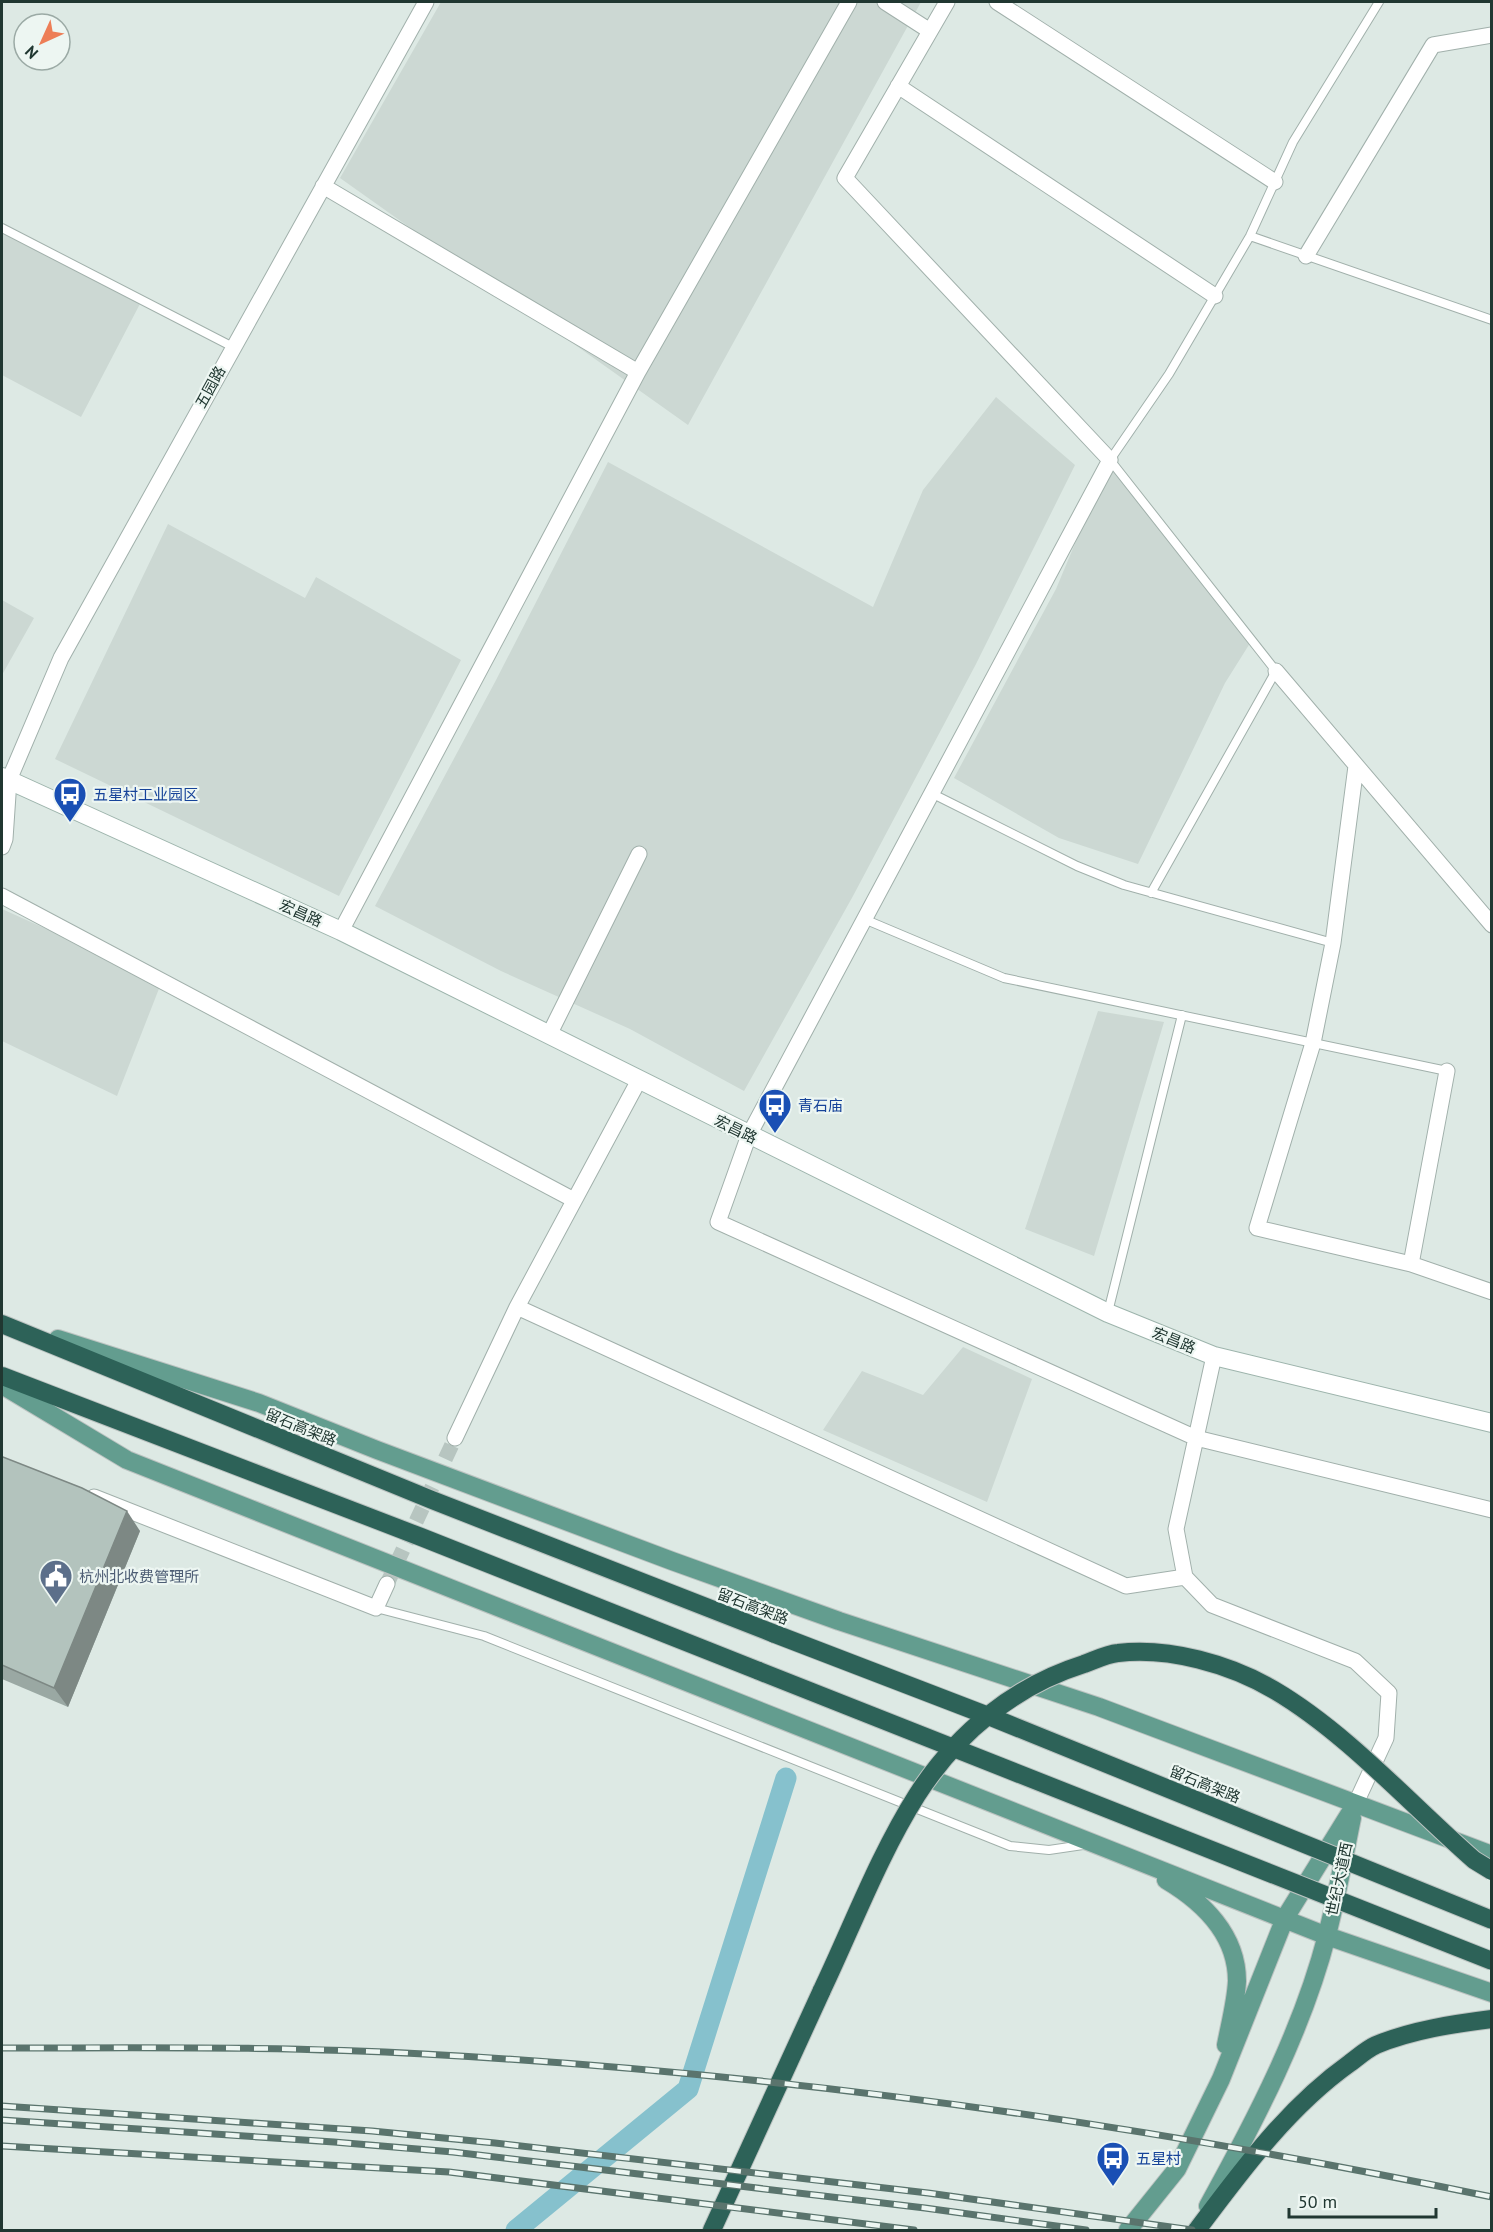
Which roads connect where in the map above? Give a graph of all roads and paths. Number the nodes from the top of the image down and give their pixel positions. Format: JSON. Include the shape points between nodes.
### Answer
{"nodes":[{"id":1,"x":426,"y":2,"type":"edge"},
{"id":2,"x":849,"y":2,"type":"edge"},
{"id":3,"x":885,"y":2,"type":"edge"},
{"id":4,"x":947,"y":2,"type":"edge"},
{"id":5,"x":997,"y":2,"type":"edge"},
{"id":6,"x":1379,"y":2,"type":"edge"},
{"id":7,"x":930,"y":31,"type":"junction"},
{"id":8,"x":1491,"y":34,"type":"edge"},
{"id":9,"x":898,"y":86,"type":"junction"},
{"id":10,"x":1275,"y":182,"type":"junction"},
{"id":11,"x":323,"y":186,"type":"junction"},
{"id":12,"x":2,"y":228,"type":"edge"},
{"id":13,"x":1250,"y":236,"type":"junction"},
{"id":14,"x":1306,"y":256,"type":"junction"},
{"id":15,"x":1215,"y":296,"type":"junction"},
{"id":16,"x":1491,"y":320,"type":"edge"},
{"id":17,"x":233,"y":347,"type":"junction"},
{"id":18,"x":638,"y":372,"type":"junction"},
{"id":19,"x":1110,"y":460,"type":"junction"},
{"id":20,"x":1276,"y":671,"type":"junction"},
{"id":21,"x":1356,"y":766,"type":"junction"},
{"id":22,"x":5,"y":778,"type":"edge"},
{"id":23,"x":931,"y":792,"type":"junction"},
{"id":24,"x":2,"y":847,"type":"edge"},
{"id":25,"x":639,"y":854,"type":"dead end"},
{"id":26,"x":1151,"y":893,"type":"junction"},
{"id":27,"x":2,"y":896,"type":"edge"},
{"id":28,"x":864,"y":919,"type":"junction"},
{"id":29,"x":1491,"y":925,"type":"edge"},
{"id":30,"x":341,"y":931,"type":"junction"},
{"id":31,"x":1333,"y":943,"type":"junction"},
{"id":32,"x":1182,"y":1015,"type":"junction"},
{"id":33,"x":549,"y":1035,"type":"junction"},
{"id":34,"x":1313,"y":1043,"type":"junction"},
{"id":35,"x":1447,"y":1071,"type":"joint"},
{"id":36,"x":639,"y":1080,"type":"junction"},
{"id":37,"x":749,"y":1135,"type":"junction"},
{"id":38,"x":574,"y":1200,"type":"junction"},
{"id":39,"x":1411,"y":1264,"type":"junction"},
{"id":40,"x":1491,"y":1292,"type":"edge"},
{"id":41,"x":517,"y":1307,"type":"junction"},
{"id":42,"x":1108,"y":1313,"type":"junction"},
{"id":43,"x":2,"y":1322,"type":"edge"},
{"id":44,"x":1214,"y":1356,"type":"junction"},
{"id":45,"x":2,"y":1376,"type":"edge"},
{"id":46,"x":2,"y":1385,"type":"edge"},
{"id":47,"x":1491,"y":1423,"type":"edge"},
{"id":48,"x":454,"y":1438,"type":"tunnel mouth"},
{"id":49,"x":1196,"y":1438,"type":"junction"},
{"id":50,"x":82,"y":1492,"type":"edge"},
{"id":51,"x":1491,"y":1510,"type":"edge"},
{"id":52,"x":1185,"y":1577,"type":"junction"},
{"id":53,"x":387,"y":1584,"type":"tunnel mouth"},
{"id":54,"x":376,"y":1608,"type":"junction"},
{"id":55,"x":1355,"y":1805,"type":"junction"},
{"id":56,"x":1376,"y":1813,"type":"joint"},
{"id":57,"x":1095,"y":1843,"type":"junction"},
{"id":58,"x":1123,"y":1854,"type":"junction"},
{"id":59,"x":1491,"y":1855,"type":"edge"},
{"id":60,"x":1491,"y":1871,"type":"edge"},
{"id":61,"x":1285,"y":1918,"type":"junction"},
{"id":62,"x":1491,"y":1920,"type":"edge"},
{"id":63,"x":1327,"y":1936,"type":"junction"},
{"id":64,"x":1491,"y":1961,"type":"edge"},
{"id":65,"x":1491,"y":1993,"type":"edge"},
{"id":66,"x":1491,"y":2019,"type":"edge"},
{"id":67,"x":1221,"y":2079,"type":"junction"},
{"id":68,"x":712,"y":2230,"type":"edge"},
{"id":69,"x":1128,"y":2230,"type":"edge"},
{"id":70,"x":1196,"y":2230,"type":"edge"}],
"edges":[{"from":1,"to":11,"type":"street","name":"五园路"},
{"from":2,"to":18,"type":"street"},
{"from":3,"to":7,"type":"street"},
{"from":4,"to":7,"type":"street"},
{"from":5,"to":10,"type":"street"},
{"from":6,"to":10,"type":"lane","via":[[1293,142]]},
{"from":7,"to":9,"type":"street"},
{"from":8,"to":14,"type":"street","via":[[1433,45]]},
{"from":9,"to":15,"type":"street"},
{"from":9,"to":19,"type":"street","via":[[845,178]]},
{"from":10,"to":13,"type":"lane"},
{"from":11,"to":17,"type":"street","name":"五园路"},
{"from":11,"to":18,"type":"street"},
{"from":12,"to":17,"type":"lane"},
{"from":13,"to":14,"type":"lane"},
{"from":13,"to":15,"type":"lane"},
{"from":14,"to":16,"type":"lane"},
{"from":15,"to":19,"type":"lane","via":[[1169,374]]},
{"from":17,"to":22,"type":"street","name":"五园路","via":[[61,658]]},
{"from":18,"to":30,"type":"street"},
{"from":19,"to":20,"type":"lane"},
{"from":19,"to":23,"type":"street"},
{"from":20,"to":21,"type":"street"},
{"from":20,"to":26,"type":"lane"},
{"from":21,"to":29,"type":"street"},
{"from":21,"to":31,"type":"street"},
{"from":22,"to":24,"type":"street","name":"五园路"},
{"from":22,"to":30,"type":"street","name":"宏昌路"},
{"from":23,"to":26,"type":"lane","via":[[1077,866]]},
{"from":23,"to":28,"type":"street"},
{"from":25,"to":33,"type":"street"},
{"from":26,"to":31,"type":"lane"},
{"from":27,"to":38,"type":"street"},
{"from":28,"to":32,"type":"lane","via":[[1004,978]]},
{"from":28,"to":37,"type":"street"},
{"from":30,"to":33,"type":"street","name":"宏昌路"},
{"from":31,"to":34,"type":"street"},
{"from":32,"to":34,"type":"lane"},
{"from":32,"to":42,"type":"lane"},
{"from":33,"to":36,"type":"street","name":"宏昌路"},
{"from":34,"to":35,"type":"lane"},
{"from":34,"to":39,"type":"street","via":[[1257,1228]]},
{"from":35,"to":39,"type":"street"},
{"from":36,"to":37,"type":"street","name":"宏昌路"},
{"from":36,"to":38,"type":"street"},
{"from":37,"to":42,"type":"street","name":"宏昌路"},
{"from":37,"to":49,"type":"street","via":[[718,1222]]},
{"from":38,"to":41,"type":"street"},
{"from":39,"to":40,"type":"street"},
{"from":41,"to":48,"type":"street"},
{"from":41,"to":52,"type":"street","via":[[1125,1586]]},
{"from":42,"to":44,"type":"street","name":"宏昌路"},
{"from":43,"to":55,"type":"main road","via":[[259,1403],[672,1561],[1099,1707]]},
{"from":43,"to":62,"type":"highway","name":"留石高架路","bridge":true,"via":[[432,1500],[991,1717]]},
{"from":44,"to":47,"type":"street","name":"宏昌路"},
{"from":44,"to":49,"type":"street"},
{"from":45,"to":64,"type":"highway","bridge":true},
{"from":46,"to":57,"type":"main road","via":[[127,1460]]},
{"from":49,"to":51,"type":"street"},
{"from":49,"to":52,"type":"street","via":[[1176,1529]]},
{"from":50,"to":54,"type":"street"},
{"from":52,"to":55,"type":"street","via":[[1212,1605],[1354,1661],[1389,1693],[1386,1738]]},
{"from":53,"to":54,"type":"street"},
{"from":54,"to":57,"type":"lane","via":[[484,1636],[1010,1846],[1049,1850]]},
{"from":55,"to":56,"type":"street"},
{"from":55,"to":61,"type":"main road","name":"世纪大道西"},
{"from":55,"to":63,"type":"main road","name":"世纪大道西"},
{"from":56,"to":59,"type":"main road"},
{"from":57,"to":58,"type":"main road"},
{"from":58,"to":61,"type":"main road"},
{"from":58,"to":67,"type":"main road","via":[[1191,1895],[1218,1922],[1233,1955],[1237,1981]]},
{"from":60,"to":68,"type":"highway","bridge":true,"via":[[1319,1721],[1274,1690],[1240,1674],[1188,1657],[1151,1652],[1116,1653],[1048,1676],[1003,1702],[971,1729],[917,1796],[889,1846]]},
{"from":61,"to":63,"type":"main road"},
{"from":61,"to":67,"type":"main road","name":"世纪大道西"},
{"from":63,"to":65,"type":"main road"},
{"from":63,"to":70,"type":"main road","name":"世纪大道西","via":[[1263,2106]]},
{"from":66,"to":70,"type":"highway","via":[[1423,2031],[1375,2046],[1326,2080],[1294,2110]]},
{"from":67,"to":69,"type":"main road","via":[[1177,2169]]}]}
